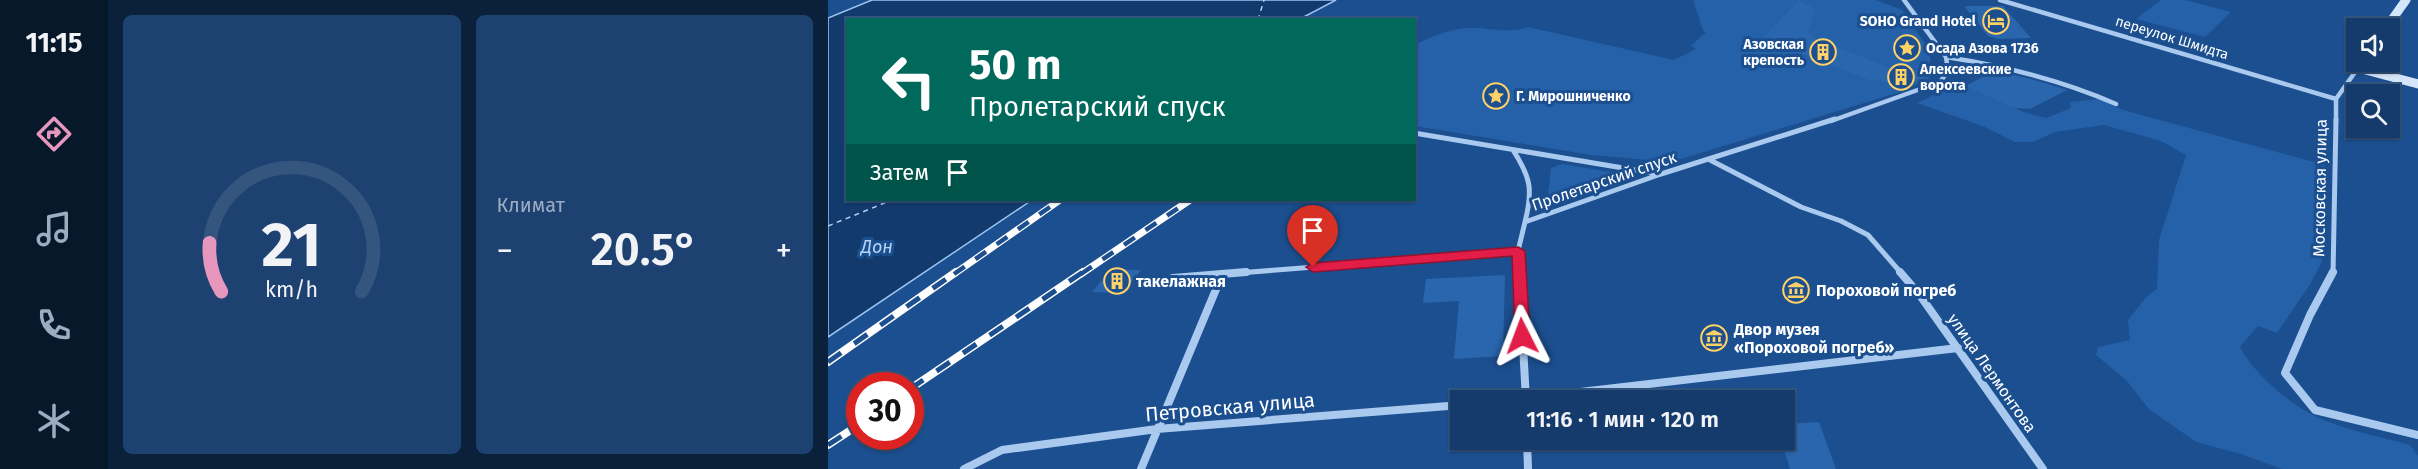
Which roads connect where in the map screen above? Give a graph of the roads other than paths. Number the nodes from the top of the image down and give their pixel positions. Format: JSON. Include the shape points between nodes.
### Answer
{"nodes":[{"id":1,"x":1904,"y":0,"type":"edge"},
{"id":2,"x":2000,"y":0,"type":"edge"},
{"id":3,"x":2406,"y":0,"type":"edge"},
{"id":4,"x":2393,"y":18,"type":"edge"},
{"id":5,"x":1946,"y":57,"type":"junction"},
{"id":6,"x":2355,"y":72,"type":"edge"},
{"id":7,"x":2381,"y":72,"type":"edge"},
{"id":8,"x":2418,"y":84,"type":"edge"},
{"id":9,"x":2336,"y":99,"type":"junction"},
{"id":10,"x":2116,"y":104,"type":"dead end"},
{"id":11,"x":1416,"y":132,"type":"edge"},
{"id":12,"x":1513,"y":150,"type":"junction"},
{"id":13,"x":1710,"y":160,"type":"junction"},
{"id":14,"x":1661,"y":174,"type":"junction"},
{"id":15,"x":1525,"y":222,"type":"junction"},
{"id":16,"x":1518,"y":251,"type":"junction"},
{"id":17,"x":1222,"y":274,"type":"junction"},
{"id":18,"x":1173,"y":278,"type":"dead end"},
{"id":19,"x":1958,"y":348,"type":"junction"},
{"id":20,"x":1525,"y":390,"type":"edge"},
{"id":21,"x":1603,"y":390,"type":"edge"},
{"id":22,"x":1450,"y":406,"type":"edge"},
{"id":23,"x":1157,"y":429,"type":"junction"},
{"id":24,"x":2418,"y":435,"type":"edge"},
{"id":25,"x":1527,"y":450,"type":"edge"},
{"id":26,"x":964,"y":469,"type":"edge"},
{"id":27,"x":1141,"y":469,"type":"edge"},
{"id":28,"x":1528,"y":469,"type":"edge"},
{"id":29,"x":2043,"y":469,"type":"edge"}],
"edges":[{"from":1,"to":5,"type":"street"},
{"from":2,"to":9,"type":"street","name":"переулок Шмидта"},
{"from":3,"to":4,"type":"main road"},
{"from":5,"to":10,"type":"street","via":[[2046,76]]},
{"from":5,"to":13,"type":"street","name":"Пролетарский спуск","via":[[1948,71],[1940,82]]},
{"from":6,"to":9,"type":"street","name":"Московская улица"},
{"from":7,"to":8,"type":"main road"},
{"from":9,"to":24,"type":"street","name":"Московская улица","via":[[2334,274],[2310,315],[2285,374],[2315,410]]},
{"from":11,"to":12,"type":"street"},
{"from":12,"to":14,"type":"street"},
{"from":12,"to":15,"type":"street","via":[[1531,176],[1531,200]]},
{"from":13,"to":14,"type":"street","name":"Пролетарский спуск"},
{"from":13,"to":19,"type":"street","name":"улица Лермонтова","via":[[1801,207],[1868,235],[1919,294]]},
{"from":14,"to":15,"type":"street","name":"Пролетарский спуск"},
{"from":15,"to":16,"type":"street","name":"Пролетарский спуск"},
{"from":16,"to":17,"type":"street"},
{"from":16,"to":20,"type":"street","name":"Пролетарский спуск"},
{"from":17,"to":18,"type":"street"},
{"from":17,"to":23,"type":"street"},
{"from":19,"to":21,"type":"street"},
{"from":19,"to":29,"type":"street","name":"улица Лермонтова"},
{"from":22,"to":23,"type":"street","name":"Петровская улица"},
{"from":23,"to":26,"type":"street","name":"Петровская улица","via":[[1002,450]]},
{"from":23,"to":27,"type":"street"},
{"from":25,"to":28,"type":"street"}]}
